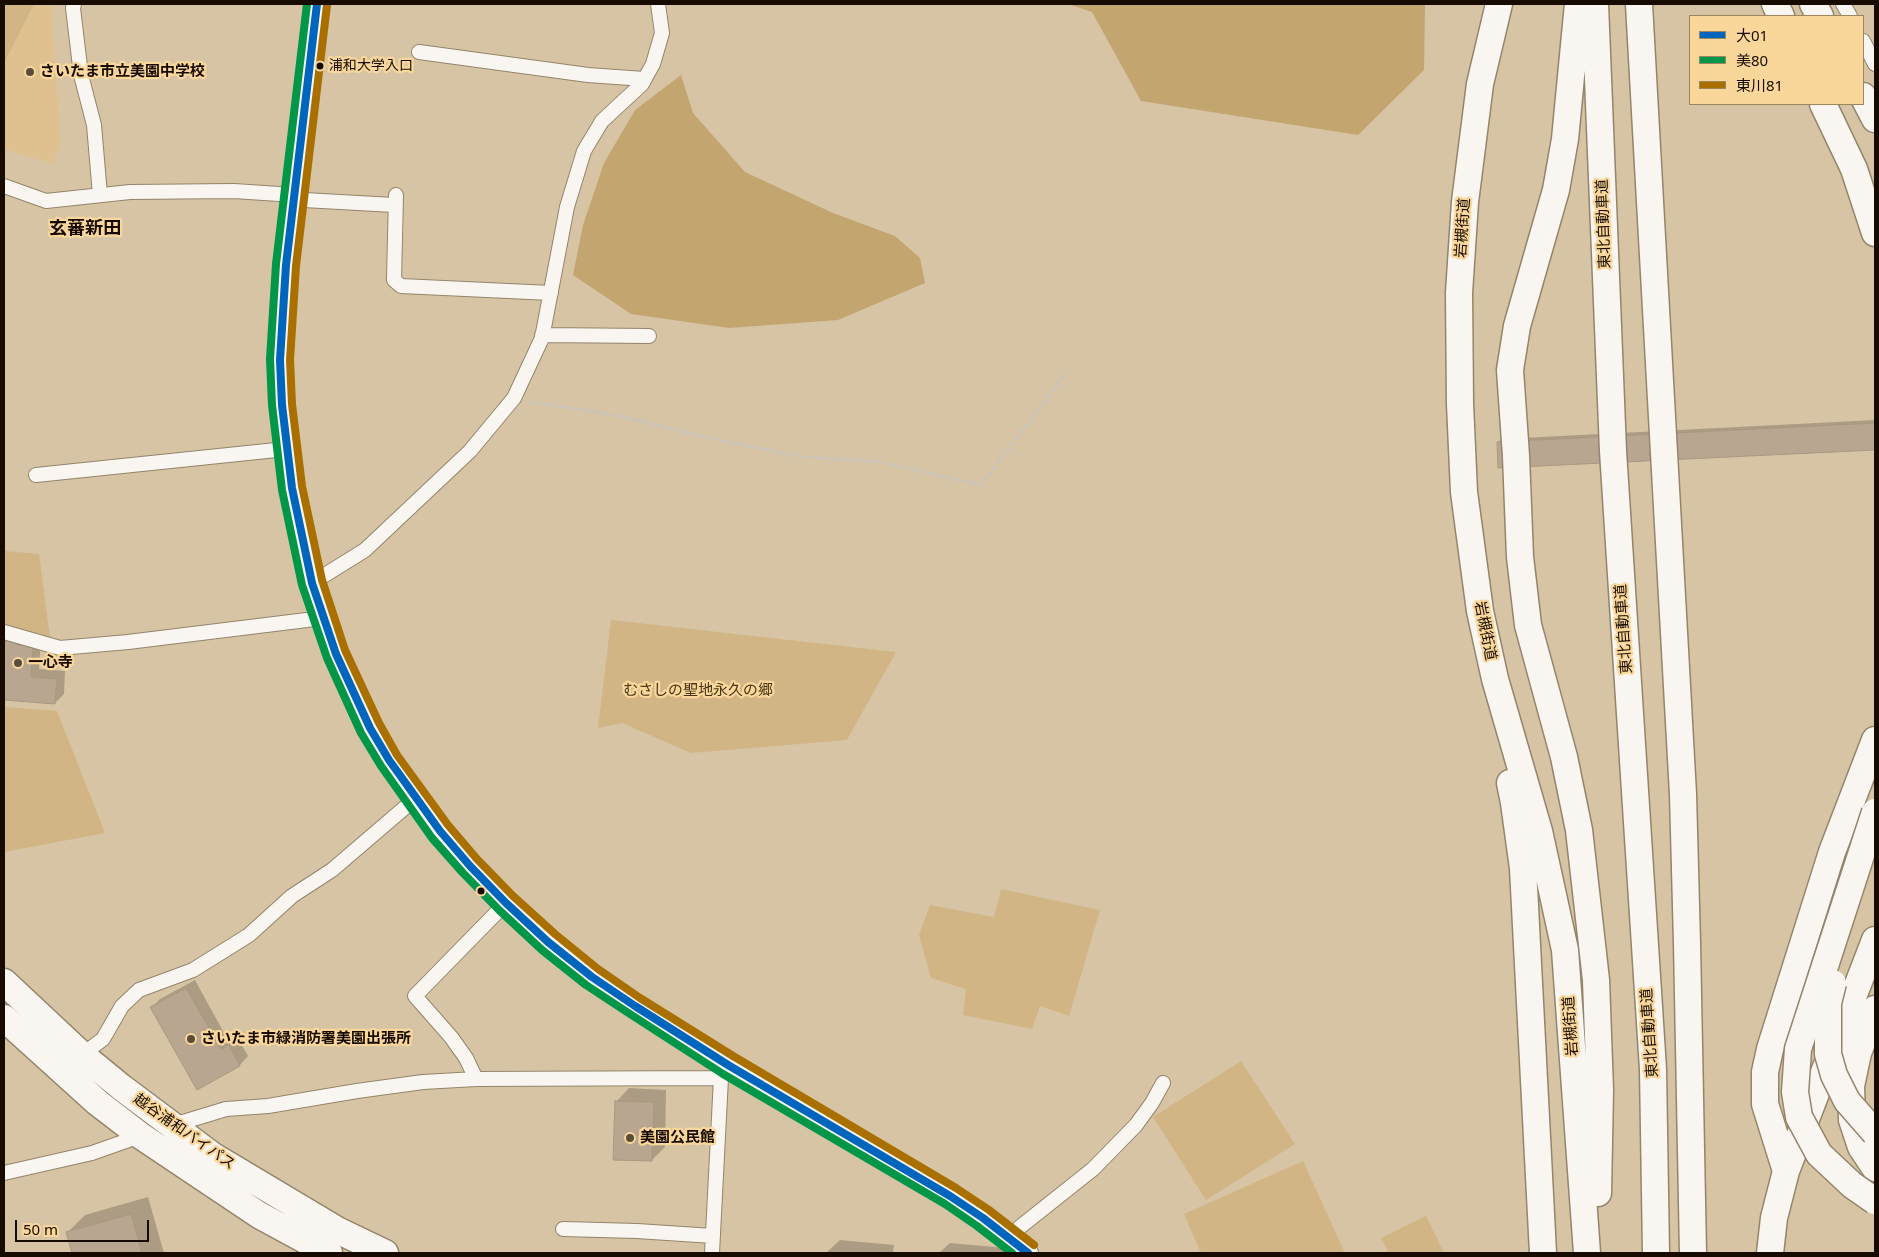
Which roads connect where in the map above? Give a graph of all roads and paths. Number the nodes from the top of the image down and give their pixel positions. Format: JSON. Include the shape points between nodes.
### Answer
{"nodes":[{"id":1,"x":74,"y":4,"type":"edge"},
{"id":2,"x":316,"y":4,"type":"edge"},
{"id":3,"x":658,"y":4,"type":"edge"},
{"id":4,"x":1499,"y":4,"type":"edge"},
{"id":5,"x":1578,"y":4,"type":"edge"},
{"id":6,"x":1595,"y":4,"type":"edge"},
{"id":7,"x":1638,"y":4,"type":"edge"},
{"id":8,"x":1813,"y":4,"type":"edge"},
{"id":9,"x":1843,"y":4,"type":"edge"},
{"id":10,"x":1819,"y":15,"type":"edge"},
{"id":11,"x":1849,"y":15,"type":"edge"},
{"id":12,"x":1864,"y":43,"type":"edge"},
{"id":13,"x":419,"y":52,"type":"dead end"},
{"id":14,"x":1875,"y":64,"type":"edge"},
{"id":15,"x":644,"y":79,"type":"junction"},
{"id":16,"x":1864,"y":98,"type":"edge"},
{"id":17,"x":1822,"y":105,"type":"edge"},
{"id":18,"x":1875,"y":119,"type":"edge"},
{"id":19,"x":4,"y":186,"type":"edge"},
{"id":20,"x":100,"y":195,"type":"junction"},
{"id":21,"x":294,"y":195,"type":"junction"},
{"id":22,"x":1875,"y":233,"type":"edge"},
{"id":23,"x":550,"y":293,"type":"junction"},
{"id":24,"x":542,"y":335,"type":"junction"},
{"id":25,"x":649,"y":336,"type":"dead end"},
{"id":26,"x":1067,"y":372,"type":"dead end"},
{"id":27,"x":514,"y":398,"type":"junction"},
{"id":28,"x":286,"y":449,"type":"junction"},
{"id":29,"x":36,"y":475,"type":"dead end"},
{"id":30,"x":312,"y":583,"type":"junction"},
{"id":31,"x":1480,"y":612,"type":"junction"},
{"id":32,"x":323,"y":618,"type":"junction"},
{"id":33,"x":4,"y":632,"type":"edge"},
{"id":34,"x":1875,"y":740,"type":"edge"},
{"id":35,"x":416,"y":798,"type":"junction"},
{"id":36,"x":1875,"y":812,"type":"edge"},
{"id":37,"x":506,"y":904,"type":"junction"},
{"id":38,"x":1875,"y":940,"type":"edge"},
{"id":39,"x":4,"y":982,"type":"edge"},
{"id":40,"x":1875,"y":1009,"type":"edge"},
{"id":41,"x":4,"y":1018,"type":"edge"},
{"id":42,"x":82,"y":1054,"type":"junction"},
{"id":43,"x":724,"y":1071,"type":"junction"},
{"id":44,"x":476,"y":1079,"type":"junction"},
{"id":45,"x":1163,"y":1083,"type":"dead end"},
{"id":46,"x":171,"y":1126,"type":"junction"},
{"id":47,"x":1875,"y":1132,"type":"edge"},
{"id":48,"x":141,"y":1136,"type":"junction"},
{"id":49,"x":1875,"y":1168,"type":"edge"},
{"id":50,"x":1786,"y":1171,"type":"junction"},
{"id":51,"x":4,"y":1174,"type":"edge"},
{"id":52,"x":1875,"y":1201,"type":"edge"},
{"id":53,"x":563,"y":1229,"type":"dead end"},
{"id":54,"x":713,"y":1236,"type":"junction"},
{"id":55,"x":1011,"y":1239,"type":"junction"},
{"id":56,"x":329,"y":1253,"type":"edge"},
{"id":57,"x":385,"y":1253,"type":"edge"},
{"id":58,"x":712,"y":1253,"type":"edge"},
{"id":59,"x":1028,"y":1253,"type":"edge"},
{"id":60,"x":1543,"y":1253,"type":"edge"},
{"id":61,"x":1588,"y":1253,"type":"edge"},
{"id":62,"x":1598,"y":1253,"type":"edge"},
{"id":63,"x":1656,"y":1253,"type":"edge"},
{"id":64,"x":1693,"y":1253,"type":"edge"},
{"id":65,"x":1770,"y":1253,"type":"edge"}],
"edges":[{"from":1,"to":20,"type":"street","via":[[81,75],[94,125]]},
{"from":2,"to":21,"type":"main road"},
{"from":3,"to":15,"type":"street","via":[[662,33],[653,64]]},
{"from":4,"to":31,"type":"highway","name":"岩槻街道","via":[[1473,128],[1464,202],[1459,293],[1464,492]]},
{"from":5,"to":62,"type":"highway","via":[[1566,139],[1553,200],[1517,326],[1510,370],[1520,557],[1528,625],[1564,756],[1579,830],[1596,980],[1600,1090]]},
{"from":6,"to":63,"type":"highway","name":"東北自動車道","via":[[1613,451],[1653,1069]]},
{"from":7,"to":64,"type":"highway","via":[[1683,794]]},
{"from":8,"to":10,"type":"highway"},
{"from":9,"to":11,"type":"street"},
{"from":12,"to":14,"type":"street"},
{"from":13,"to":15,"type":"street"},
{"from":15,"to":23,"type":"street","via":[[602,121],[584,151],[568,207]]},
{"from":16,"to":18,"type":"highway"},
{"from":17,"to":22,"type":"highway","via":[[1854,169]]},
{"from":19,"to":20,"type":"street","via":[[46,200]]},
{"from":20,"to":21,"type":"street","via":[[234,191]]},
{"from":21,"to":23,"type":"street","via":[[304,200],[395,200],[394,280],[402,286]]},
{"from":21,"to":28,"type":"main road","via":[[280,360]]},
{"from":23,"to":24,"type":"street"},
{"from":24,"to":25,"type":"street"},
{"from":24,"to":27,"type":"street"},
{"from":26,"to":27,"type":"path","via":[[981,484],[880,462],[804,457],[718,440],[615,414]]},
{"from":27,"to":30,"type":"street","via":[[470,451],[365,550]]},
{"from":28,"to":29,"type":"street"},
{"from":28,"to":30,"type":"main road"},
{"from":30,"to":32,"type":"main road"},
{"from":31,"to":60,"type":"highway","via":[[1494,718],[1514,803],[1523,868]]},
{"from":31,"to":61,"type":"highway","name":"岩槻街道","via":[[1495,679],[1539,831],[1565,950]]},
{"from":32,"to":33,"type":"street","via":[[60,648]]},
{"from":32,"to":35,"type":"main road","via":[[370,728]]},
{"from":34,"to":50,"type":"highway","via":[[1832,852],[1770,1049],[1765,1104]]},
{"from":35,"to":37,"type":"main road","via":[[440,831]]},
{"from":35,"to":42,"type":"street","via":[[332,870],[292,896],[249,935],[193,970],[139,990],[122,1006],[103,1039]]},
{"from":36,"to":47,"type":"highway","bridge":true,"via":[[1828,1003],[1827,1028],[1828,1054],[1834,1075],[1847,1101]]},
{"from":36,"to":52,"type":"highway","bridge":true,"via":[[1798,1049],[1795,1092],[1799,1117],[1819,1154],[1852,1185]]},
{"from":37,"to":43,"type":"main road","via":[[592,976]]},
{"from":37,"to":44,"type":"street","via":[[415,996],[456,1044]]},
{"from":38,"to":50,"type":"highway"},
{"from":39,"to":42,"type":"highway","name":"越谷浦和バイパス"},
{"from":40,"to":49,"type":"highway","via":[[1858,1053],[1851,1086],[1852,1120],[1861,1147]]},
{"from":41,"to":48,"type":"highway","name":"越谷浦和バイパス","via":[[98,1103]]},
{"from":42,"to":46,"type":"highway","name":"越谷浦和バイパス"},
{"from":43,"to":44,"type":"street"},
{"from":43,"to":54,"type":"street"},
{"from":43,"to":55,"type":"main road","via":[[914,1174]]},
{"from":44,"to":46,"type":"street","via":[[423,1082],[268,1106],[226,1109]]},
{"from":45,"to":55,"type":"street","via":[[1136,1125],[1093,1169],[1020,1227]]},
{"from":46,"to":48,"type":"street"},
{"from":46,"to":57,"type":"highway","name":"越谷浦和バイパス","via":[[213,1156],[337,1230]]},
{"from":48,"to":51,"type":"street","via":[[92,1153]]},
{"from":48,"to":56,"type":"highway","name":"越谷浦和バイパス","via":[[258,1215]]},
{"from":50,"to":65,"type":"highway","via":[[1774,1218]]},
{"from":53,"to":54,"type":"street"},
{"from":54,"to":58,"type":"street"},
{"from":55,"to":59,"type":"main road"}]}
